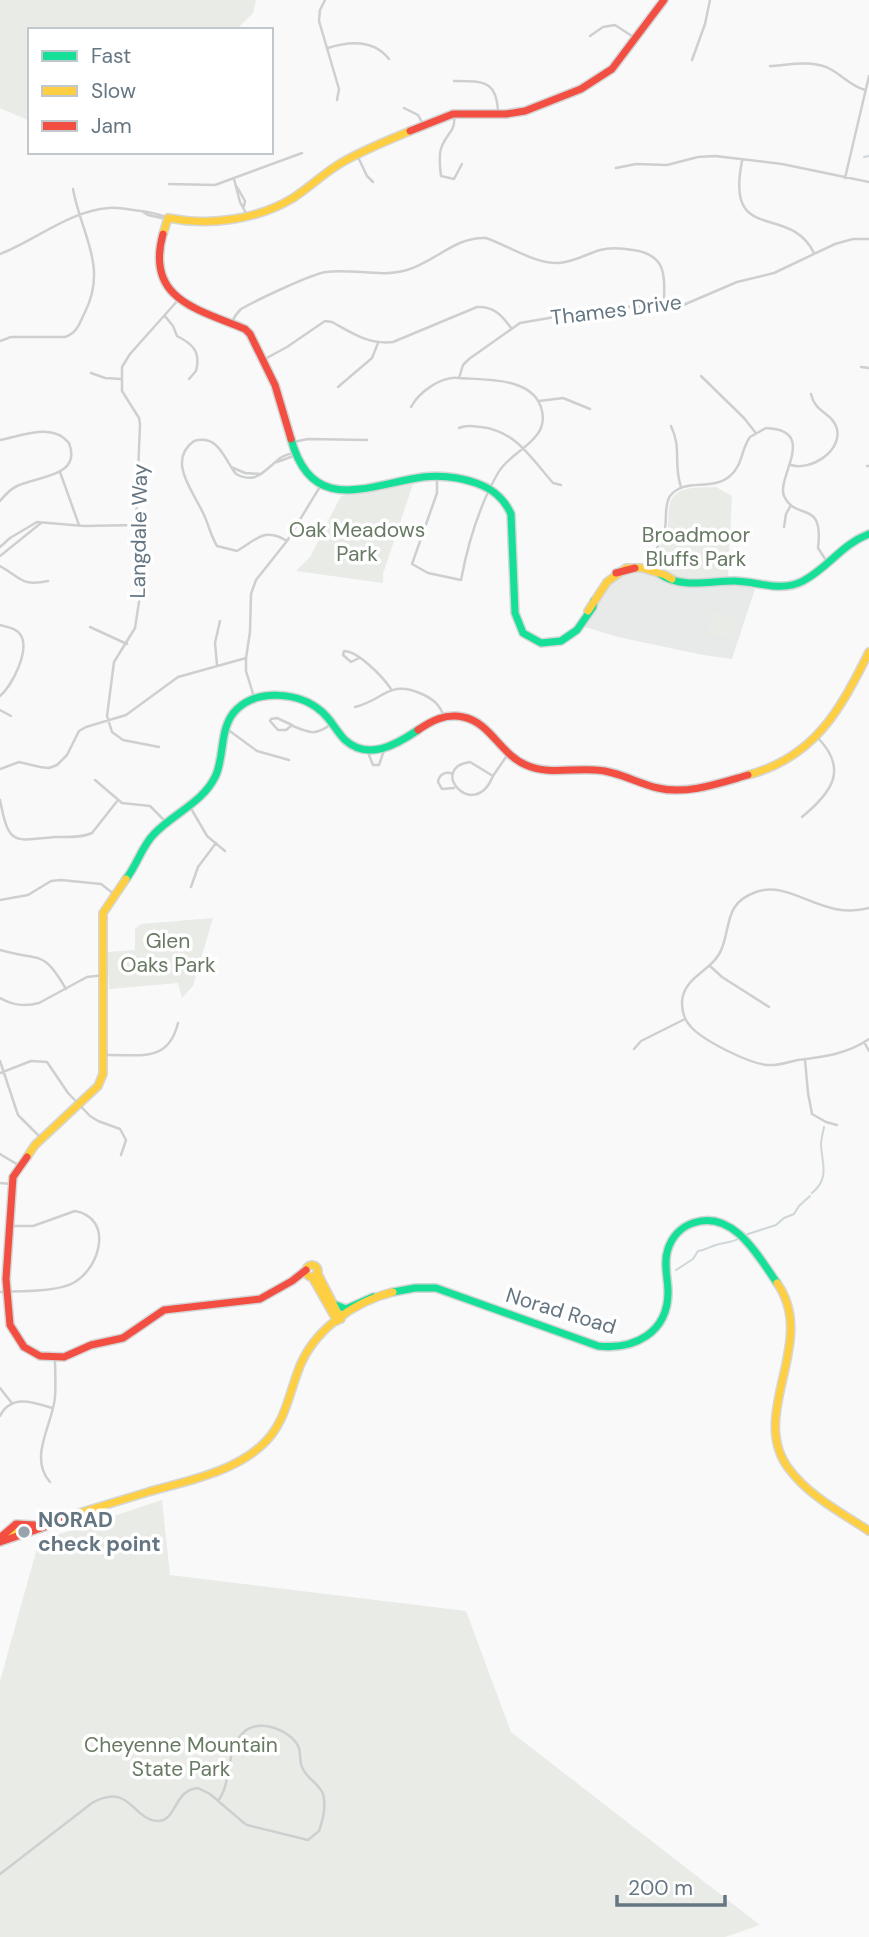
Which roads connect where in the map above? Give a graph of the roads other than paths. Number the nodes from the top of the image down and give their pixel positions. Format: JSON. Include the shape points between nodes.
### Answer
{"nodes":[{"id":1,"x":325,"y":0,"type":"edge"},
{"id":2,"x":664,"y":0,"type":"edge"},
{"id":3,"x":709,"y":0,"type":"edge"},
{"id":4,"x":590,"y":36,"type":"dead end"},
{"id":5,"x":635,"y":38,"type":"junction"},
{"id":6,"x":327,"y":48,"type":"junction"},
{"id":7,"x":389,"y":59,"type":"dead end"},
{"id":8,"x":692,"y":60,"type":"dead end"},
{"id":9,"x":770,"y":66,"type":"dead end"},
{"id":10,"x":869,"y":76,"type":"edge"},
{"id":11,"x":454,"y":82,"type":"dead end"},
{"id":12,"x":865,"y":90,"type":"junction"},
{"id":13,"x":337,"y":100,"type":"dead end"},
{"id":14,"x":404,"y":108,"type":"dead end"},
{"id":15,"x":454,"y":114,"type":"junction"},
{"id":16,"x":498,"y":115,"type":"junction"},
{"id":17,"x":424,"y":126,"type":"junction"},
{"id":18,"x":302,"y":153,"type":"dead end"},
{"id":19,"x":357,"y":155,"type":"junction"},
{"id":20,"x":741,"y":161,"type":"junction"},
{"id":21,"x":462,"y":164,"type":"dead end"},
{"id":22,"x":617,"y":168,"type":"dead end"},
{"id":23,"x":233,"y":178,"type":"junction"},
{"id":24,"x":845,"y":178,"type":"junction"},
{"id":25,"x":373,"y":182,"type":"dead end"},
{"id":26,"x":869,"y":182,"type":"edge"},
{"id":27,"x":169,"y":184,"type":"dead end"},
{"id":28,"x":73,"y":189,"type":"dead end"},
{"id":29,"x":80,"y":214,"type":"junction"},
{"id":30,"x":247,"y":215,"type":"junction"},
{"id":31,"x":168,"y":218,"type":"junction"},
{"id":32,"x":869,"y":239,"type":"edge"},
{"id":33,"x":814,"y":253,"type":"junction"},
{"id":34,"x":0,"y":254,"type":"edge"},
{"id":35,"x":179,"y":299,"type":"junction"},
{"id":36,"x":664,"y":307,"type":"junction"},
{"id":37,"x":165,"y":316,"type":"junction"},
{"id":38,"x":231,"y":324,"type":"junction"},
{"id":39,"x":511,"y":328,"type":"junction"},
{"id":40,"x":0,"y":341,"type":"edge"},
{"id":41,"x":378,"y":343,"type":"junction"},
{"id":42,"x":262,"y":360,"type":"junction"},
{"id":43,"x":861,"y":367,"type":"dead end"},
{"id":44,"x":869,"y":368,"type":"edge"},
{"id":45,"x":91,"y":373,"type":"dead end"},
{"id":46,"x":701,"y":376,"type":"dead end"},
{"id":47,"x":459,"y":378,"type":"junction"},
{"id":48,"x":121,"y":379,"type":"junction"},
{"id":49,"x":188,"y":379,"type":"dead end"},
{"id":50,"x":338,"y":387,"type":"dead end"},
{"id":51,"x":811,"y":394,"type":"dead end"},
{"id":52,"x":539,"y":401,"type":"junction"},
{"id":53,"x":411,"y":407,"type":"dead end"},
{"id":54,"x":590,"y":409,"type":"dead end"},
{"id":55,"x":671,"y":426,"type":"dead end"},
{"id":56,"x":459,"y":428,"type":"dead end"},
{"id":57,"x":755,"y":432,"type":"junction"},
{"id":58,"x":0,"y":440,"type":"edge"},
{"id":59,"x":367,"y":440,"type":"dead end"},
{"id":60,"x":293,"y":442,"type":"junction"},
{"id":61,"x":523,"y":449,"type":"junction"},
{"id":62,"x":296,"y":454,"type":"junction"},
{"id":63,"x":791,"y":465,"type":"junction"},
{"id":64,"x":60,"y":472,"type":"junction"},
{"id":65,"x":437,"y":476,"type":"junction"},
{"id":66,"x":321,"y":485,"type":"junction"},
{"id":67,"x":561,"y":485,"type":"dead end"},
{"id":68,"x":681,"y":487,"type":"junction"},
{"id":69,"x":490,"y":489,"type":"junction"},
{"id":70,"x":0,"y":501,"type":"edge"},
{"id":71,"x":791,"y":505,"type":"junction"},
{"id":72,"x":41,"y":523,"type":"junction"},
{"id":73,"x":79,"y":525,"type":"junction"},
{"id":74,"x":136,"y":525,"type":"junction"},
{"id":75,"x":784,"y":527,"type":"dead end"},
{"id":76,"x":869,"y":534,"type":"edge"},
{"id":77,"x":287,"y":541,"type":"junction"},
{"id":78,"x":1,"y":547,"type":"edge"},
{"id":79,"x":6,"y":551,"type":"junction"},
{"id":80,"x":0,"y":556,"type":"edge"},
{"id":81,"x":827,"y":562,"type":"junction"},
{"id":82,"x":0,"y":566,"type":"edge"},
{"id":83,"x":648,"y":569,"type":"junction"},
{"id":84,"x":48,"y":581,"type":"dead end"},
{"id":85,"x":220,"y":621,"type":"dead end"},
{"id":86,"x":0,"y":625,"type":"edge"},
{"id":87,"x":90,"y":627,"type":"dead end"},
{"id":88,"x":127,"y":645,"type":"junction"},
{"id":89,"x":869,"y":652,"type":"edge"},
{"id":90,"x":246,"y":658,"type":"junction"},
{"id":91,"x":359,"y":658,"type":"dead end"},
{"id":92,"x":217,"y":665,"type":"junction"},
{"id":93,"x":391,"y":689,"type":"junction"},
{"id":94,"x":0,"y":696,"type":"edge"},
{"id":95,"x":254,"y":698,"type":"junction"},
{"id":96,"x":355,"y":707,"type":"dead end"},
{"id":97,"x":0,"y":710,"type":"edge"},
{"id":98,"x":11,"y":716,"type":"dead end"},
{"id":99,"x":444,"y":716,"type":"junction"},
{"id":100,"x":108,"y":720,"type":"junction"},
{"id":101,"x":331,"y":724,"type":"junction"},
{"id":102,"x":292,"y":725,"type":"junction"},
{"id":103,"x":225,"y":727,"type":"junction"},
{"id":104,"x":818,"y":738,"type":"junction"},
{"id":105,"x":159,"y":747,"type":"dead end"},
{"id":106,"x":384,"y":749,"type":"junction"},
{"id":107,"x":367,"y":750,"type":"junction"},
{"id":108,"x":508,"y":754,"type":"junction"},
{"id":109,"x":289,"y":760,"type":"dead end"},
{"id":110,"x":0,"y":769,"type":"edge"},
{"id":111,"x":453,"y":774,"type":"junction"},
{"id":112,"x":493,"y":776,"type":"junction"},
{"id":113,"x":95,"y":780,"type":"dead end"},
{"id":114,"x":454,"y":788,"type":"junction"},
{"id":115,"x":0,"y":800,"type":"edge"},
{"id":116,"x":118,"y":800,"type":"junction"},
{"id":117,"x":189,"y":804,"type":"junction"},
{"id":118,"x":802,"y":817,"type":"dead end"},
{"id":119,"x":167,"y":822,"type":"junction"},
{"id":120,"x":216,"y":843,"type":"junction"},
{"id":121,"x":225,"y":850,"type":"dead end"},
{"id":122,"x":191,"y":887,"type":"dead end"},
{"id":123,"x":114,"y":894,"type":"junction"},
{"id":124,"x":0,"y":900,"type":"edge"},
{"id":125,"x":869,"y":908,"type":"edge"},
{"id":126,"x":0,"y":950,"type":"edge"},
{"id":127,"x":710,"y":966,"type":"junction"},
{"id":128,"x":104,"y":975,"type":"junction"},
{"id":129,"x":66,"y":989,"type":"junction"},
{"id":130,"x":0,"y":998,"type":"edge"},
{"id":131,"x":769,"y":1007,"type":"dead end"},
{"id":132,"x":685,"y":1019,"type":"junction"},
{"id":133,"x":178,"y":1023,"type":"dead end"},
{"id":134,"x":869,"y":1039,"type":"edge"},
{"id":135,"x":864,"y":1042,"type":"junction"},
{"id":136,"x":634,"y":1049,"type":"dead end"},
{"id":137,"x":869,"y":1051,"type":"edge"},
{"id":138,"x":104,"y":1055,"type":"junction"},
{"id":139,"x":805,"y":1060,"type":"junction"},
{"id":140,"x":0,"y":1061,"type":"edge"},
{"id":141,"x":2,"y":1072,"type":"edge"},
{"id":142,"x":79,"y":1105,"type":"junction"},
{"id":143,"x":837,"y":1125,"type":"dead end"},
{"id":144,"x":41,"y":1138,"type":"junction"},
{"id":145,"x":0,"y":1154,"type":"edge"},
{"id":146,"x":121,"y":1155,"type":"dead end"},
{"id":147,"x":20,"y":1166,"type":"junction"},
{"id":148,"x":0,"y":1183,"type":"edge"},
{"id":149,"x":11,"y":1184,"type":"junction"},
{"id":150,"x":9,"y":1226,"type":"junction"},
{"id":151,"x":311,"y":1274,"type":"junction"},
{"id":152,"x":3,"y":1292,"type":"edge"},
{"id":153,"x":381,"y":1295,"type":"junction"},
{"id":154,"x":332,"y":1304,"type":"junction"},
{"id":155,"x":339,"y":1320,"type":"junction"},
{"id":156,"x":55,"y":1358,"type":"junction"},
{"id":157,"x":0,"y":1388,"type":"edge"},
{"id":158,"x":11,"y":1404,"type":"junction"},
{"id":159,"x":53,"y":1408,"type":"junction"},
{"id":160,"x":0,"y":1416,"type":"edge"},
{"id":161,"x":50,"y":1482,"type":"dead end"},
{"id":162,"x":101,"y":1506,"type":"junction"},
{"id":163,"x":869,"y":1531,"type":"edge"},
{"id":164,"x":1,"y":1538,"type":"edge"},
{"id":165,"x":218,"y":1801,"type":"junction"},
{"id":166,"x":0,"y":1874,"type":"edge"}],
"edges":[{"from":1,"to":6,"type":"street","via":[[319,18]]},
{"from":2,"to":5,"type":"street"},
{"from":3,"to":8,"type":"street"},
{"from":4,"to":5,"type":"street","via":[[615,25]]},
{"from":5,"to":16,"type":"street","via":[[600,81],[524,111]]},
{"from":6,"to":7,"type":"street","via":[[359,43],[380,50]]},
{"from":6,"to":13,"type":"street","via":[[339,89]]},
{"from":9,"to":12,"type":"street","via":[[817,64]]},
{"from":10,"to":12,"type":"street"},
{"from":11,"to":16,"type":"street","via":[[480,81],[491,88]]},
{"from":12,"to":24,"type":"street"},
{"from":14,"to":17,"type":"street","via":[[418,115]]},
{"from":15,"to":16,"type":"street"},
{"from":15,"to":17,"type":"street"},
{"from":15,"to":21,"type":"street","via":[[454,129],[440,152],[441,176],[454,179]]},
{"from":17,"to":19,"type":"street"},
{"from":18,"to":23,"type":"street"},
{"from":19,"to":25,"type":"street"},
{"from":19,"to":30,"type":"street","via":[[282,204]]},
{"from":20,"to":22,"type":"street","via":[[707,156],[667,165]]},
{"from":20,"to":24,"type":"street","via":[[790,165]]},
{"from":20,"to":33,"type":"street","via":[[737,186],[742,206],[755,217],[799,233]]},
{"from":23,"to":27,"type":"street","via":[[211,186]]},
{"from":23,"to":30,"type":"street"},
{"from":24,"to":26,"type":"street"},
{"from":28,"to":29,"type":"street"},
{"from":29,"to":31,"type":"street","via":[[113,208]]},
{"from":29,"to":34,"type":"street"},
{"from":29,"to":40,"type":"street","via":[[93,252],[94,289],[80,326],[65,337]]},
{"from":30,"to":31,"type":"street","via":[[198,224]]},
{"from":31,"to":35,"type":"street","via":[[158,262],[164,283]]},
{"from":32,"to":33,"type":"street","name":"Thames Drive","via":[[843,241]]},
{"from":33,"to":36,"type":"street","name":"Thames Drive","via":[[774,273],[737,282],[681,306]]},
{"from":35,"to":37,"type":"street"},
{"from":35,"to":38,"type":"street"},
{"from":36,"to":38,"type":"street","via":[[664,275],[650,254],[610,248],[570,261],[549,262],[477,237],[402,272],[315,275],[240,310]]},
{"from":36,"to":39,"type":"street","name":"Thames Drive","via":[[612,307]]},
{"from":37,"to":48,"type":"street","via":[[125,361]]},
{"from":37,"to":49,"type":"street","via":[[177,336],[190,342],[197,354],[196,371]]},
{"from":38,"to":42,"type":"street","via":[[248,332]]},
{"from":39,"to":41,"type":"street","via":[[498,312],[477,307],[393,342]]},
{"from":39,"to":47,"type":"street","name":"Thames Drive","via":[[463,365]]},
{"from":41,"to":42,"type":"street","via":[[325,321]]},
{"from":41,"to":50,"type":"street","via":[[372,358]]},
{"from":42,"to":60,"type":"street"},
{"from":43,"to":44,"type":"street"},
{"from":45,"to":48,"type":"street"},
{"from":46,"to":57,"type":"street"},
{"from":47,"to":52,"type":"street","via":[[515,384]]},
{"from":47,"to":53,"type":"street","via":[[440,381]]},
{"from":48,"to":74,"type":"street","name":"Langdale Way","via":[[125,398],[140,424]]},
{"from":51,"to":63,"type":"street","via":[[815,407],[834,422],[837,435],[818,462]]},
{"from":52,"to":54,"type":"street","via":[[563,398]]},
{"from":52,"to":61,"type":"street","via":[[542,425]]},
{"from":55,"to":68,"type":"street","via":[[678,445],[676,472]]},
{"from":56,"to":61,"type":"street","via":[[498,429]]},
{"from":57,"to":63,"type":"street","via":[[772,428],[787,436],[793,450]]},
{"from":57,"to":68,"type":"street","via":[[739,466],[725,480]]},
{"from":58,"to":64,"type":"street","via":[[22,434],[59,434],[72,452],[70,463]]},
{"from":59,"to":60,"type":"street"},
{"from":60,"to":62,"type":"street"},
{"from":61,"to":67,"type":"street","via":[[553,483]]},
{"from":61,"to":69,"type":"street","via":[[500,469]]},
{"from":62,"to":66,"type":"street","via":[[305,472]]},
{"from":62,"to":77,"type":"street","via":[[279,458],[254,478],[236,474],[219,447],[208,440],[194,441],[182,457],[183,472],[217,546],[237,551],[266,533]]},
{"from":63,"to":71,"type":"street","via":[[782,485]]},
{"from":64,"to":70,"type":"street","via":[[17,486]]},
{"from":64,"to":73,"type":"street"},
{"from":65,"to":66,"type":"street","via":[[344,492]]},
{"from":65,"to":69,"type":"street"},
{"from":65,"to":69,"type":"street","via":[[436,493],[412,564],[441,577],[461,580],[478,512]]},
{"from":66,"to":77,"type":"street"},
{"from":68,"to":83,"type":"street","via":[[668,501],[663,535]]},
{"from":69,"to":83,"type":"street","via":[[504,500],[511,514],[519,628],[541,643],[561,641],[577,630],[618,570],[627,566]]},
{"from":71,"to":75,"type":"street"},
{"from":71,"to":81,"type":"street","via":[[810,513],[817,522],[818,548]]},
{"from":72,"to":73,"type":"street"},
{"from":72,"to":78,"type":"street","via":[[29,526]]},
{"from":72,"to":79,"type":"street"},
{"from":73,"to":74,"type":"street"},
{"from":74,"to":88,"type":"street","name":"Langdale Way","via":[[141,589],[135,628]]},
{"from":76,"to":81,"type":"street","via":[[854,539]]},
{"from":77,"to":90,"type":"street","via":[[253,586]]},
{"from":78,"to":79,"type":"street"},
{"from":79,"to":80,"type":"street"},
{"from":81,"to":83,"type":"street","via":[[811,576],[786,587],[737,581],[688,583]]},
{"from":82,"to":84,"type":"street","via":[[23,582]]},
{"from":85,"to":92,"type":"street"},
{"from":86,"to":94,"type":"street","via":[[17,631],[23,645],[16,674]]},
{"from":87,"to":88,"type":"street"},
{"from":88,"to":100,"type":"street","name":"Langdale Way","via":[[112,670]]},
{"from":89,"to":104,"type":"street","via":[[846,699]]},
{"from":90,"to":92,"type":"street"},
{"from":90,"to":95,"type":"street"},
{"from":91,"to":93,"type":"street"},
{"from":92,"to":100,"type":"street","via":[[178,677],[134,711]]},
{"from":93,"to":96,"type":"street"},
{"from":93,"to":99,"type":"street","via":[[407,688],[431,698]]},
{"from":95,"to":101,"type":"street","via":[[272,695],[310,704]]},
{"from":95,"to":103,"type":"street","via":[[237,709]]},
{"from":97,"to":98,"type":"street"},
{"from":99,"to":106,"type":"street"},
{"from":99,"to":108,"type":"street","via":[[477,722]]},
{"from":100,"to":105,"type":"street","via":[[113,733],[123,740]]},
{"from":100,"to":110,"type":"street","via":[[79,731],[57,765],[49,768],[19,762]]},
{"from":101,"to":102,"type":"street","via":[[311,734]]},
{"from":101,"to":107,"type":"street","via":[[349,744]]},
{"from":102,"to":102,"type":"street","via":[[277,718],[271,719],[278,730]]},
{"from":103,"to":109,"type":"street","via":[[257,751]]},
{"from":103,"to":117,"type":"street","via":[[214,779]]},
{"from":104,"to":108,"type":"street","via":[[792,757],[750,775],[679,790],[655,788],[603,771],[549,772]]},
{"from":104,"to":118,"type":"street","via":[[832,759],[833,781],[822,800]]},
{"from":106,"to":107,"type":"street"},
{"from":106,"to":107,"type":"street","via":[[379,765],[373,765]]},
{"from":108,"to":112,"type":"street"},
{"from":111,"to":112,"type":"street","via":[[457,767],[471,762]]},
{"from":111,"to":114,"type":"street"},
{"from":111,"to":114,"type":"street","via":[[440,775],[438,782],[442,789]]},
{"from":112,"to":114,"type":"street","via":[[479,794]]},
{"from":113,"to":116,"type":"street"},
{"from":115,"to":116,"type":"street","via":[[8,831],[30,841],[92,833]]},
{"from":116,"to":119,"type":"street","via":[[150,806]]},
{"from":117,"to":119,"type":"street"},
{"from":117,"to":120,"type":"street"},
{"from":119,"to":123,"type":"street"},
{"from":120,"to":121,"type":"street"},
{"from":120,"to":122,"type":"street","via":[[198,867]]},
{"from":123,"to":124,"type":"street","via":[[101,884],[61,880],[28,895]]},
{"from":123,"to":128,"type":"street","via":[[103,913]]},
{"from":125,"to":127,"type":"street","via":[[838,911],[787,892],[756,892],[730,914],[721,950]]},
{"from":126,"to":129,"type":"street","via":[[44,959]]},
{"from":127,"to":131,"type":"street"},
{"from":127,"to":132,"type":"street","via":[[685,989]]},
{"from":128,"to":129,"type":"street","via":[[87,977]]},
{"from":128,"to":138,"type":"street"},
{"from":129,"to":130,"type":"street","via":[[31,1005]]},
{"from":132,"to":136,"type":"street"},
{"from":132,"to":139,"type":"street","via":[[704,1037],[756,1062],[775,1065]]},
{"from":133,"to":138,"type":"street","via":[[171,1044],[160,1052]]},
{"from":134,"to":135,"type":"street"},
{"from":135,"to":137,"type":"street"},
{"from":135,"to":139,"type":"street","via":[[834,1055]]},
{"from":138,"to":142,"type":"street","via":[[101,1081]]},
{"from":139,"to":143,"type":"street","via":[[812,1114]]},
{"from":140,"to":141,"type":"street"},
{"from":141,"to":142,"type":"street","via":[[31,1061],[47,1062]]},
{"from":141,"to":144,"type":"street","via":[[18,1115]]},
{"from":142,"to":144,"type":"street"},
{"from":142,"to":146,"type":"street","via":[[98,1121],[120,1129],[126,1140]]},
{"from":144,"to":147,"type":"street"},
{"from":145,"to":147,"type":"street"},
{"from":147,"to":149,"type":"street"},
{"from":148,"to":149,"type":"street"},
{"from":149,"to":150,"type":"street"},
{"from":150,"to":152,"type":"street"},
{"from":150,"to":152,"type":"street","via":[[33,1226],[75,1211],[92,1217],[100,1240],[92,1266],[75,1282]]},
{"from":151,"to":154,"type":"street"},
{"from":151,"to":155,"type":"street"},
{"from":151,"to":156,"type":"street","via":[[253,1301],[164,1310],[123,1338]]},
{"from":152,"to":156,"type":"street","via":[[18,1341],[31,1352]]},
{"from":153,"to":154,"type":"street","via":[[346,1309]]},
{"from":153,"to":155,"type":"street","name":"Norad Road"},
{"from":153,"to":163,"type":"street","name":"Norad Road","via":[[408,1288],[436,1288],[598,1346],[629,1346],[648,1337],[663,1319],[668,1297],[666,1256],[678,1232],[695,1221],[725,1222],[742,1237],[787,1297],[793,1315],[776,1428],[780,1456],[796,1479]]},
{"from":154,"to":155,"type":"street"},
{"from":155,"to":162,"type":"street","name":"Norad Road","via":[[309,1347],[279,1424],[246,1459]]},
{"from":156,"to":159,"type":"street"},
{"from":157,"to":158,"type":"street"},
{"from":158,"to":159,"type":"street","via":[[28,1401]]},
{"from":158,"to":160,"type":"street"},
{"from":159,"to":161,"type":"street","via":[[40,1458]]},
{"from":162,"to":164,"type":"street","name":"Norad Road"},
{"from":162,"to":164,"type":"street","name":"Norad Road","via":[[27,1534]]},
{"from":165,"to":165,"type":"street","via":[[226,1788],[237,1739],[247,1729],[260,1726],[280,1731],[294,1740],[303,1769],[318,1786],[324,1803],[320,1831],[303,1840],[247,1825]]},
{"from":165,"to":166,"type":"street","via":[[201,1789],[191,1789],[169,1816],[155,1821],[123,1799],[99,1800]]}]}
